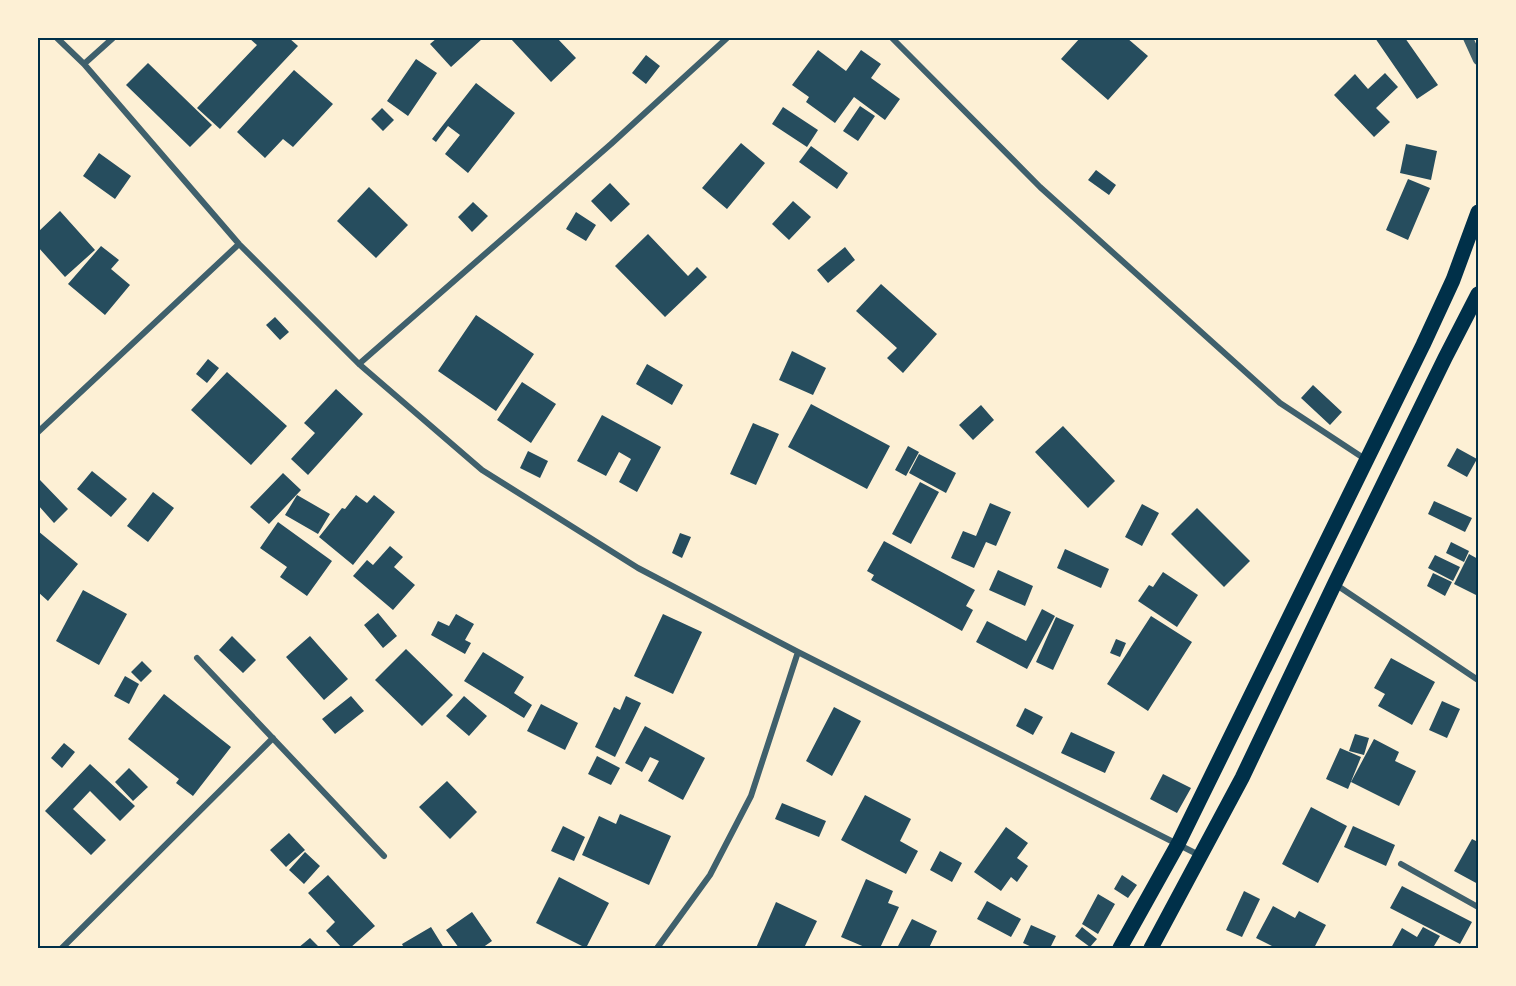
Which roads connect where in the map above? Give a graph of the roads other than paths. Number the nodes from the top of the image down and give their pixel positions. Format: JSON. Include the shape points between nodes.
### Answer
{"nodes":[{"id":1,"x":57,"y":38,"type":"edge"},
{"id":2,"x":113,"y":38,"type":"edge"},
{"id":3,"x":727,"y":38,"type":"edge"},
{"id":4,"x":892,"y":38,"type":"edge"},
{"id":5,"x":1468,"y":38,"type":"edge"},
{"id":6,"x":1479,"y":60,"type":"edge"},
{"id":7,"x":84,"y":63,"type":"junction"},
{"id":8,"x":1479,"y":212,"type":"edge"},
{"id":9,"x":239,"y":244,"type":"junction"},
{"id":10,"x":1479,"y":294,"type":"edge"},
{"id":11,"x":359,"y":364,"type":"junction"},
{"id":12,"x":38,"y":432,"type":"edge"},
{"id":13,"x":1366,"y":460,"type":"junction"},
{"id":14,"x":1335,"y":583,"type":"junction"},
{"id":15,"x":798,"y":652,"type":"junction"},
{"id":16,"x":197,"y":658,"type":"dead end"},
{"id":17,"x":1479,"y":680,"type":"edge"},
{"id":18,"x":273,"y":738,"type":"junction"},
{"id":19,"x":1178,"y":844,"type":"junction"},
{"id":20,"x":1201,"y":855,"type":"junction"},
{"id":21,"x":384,"y":856,"type":"dead end"},
{"id":22,"x":1401,"y":864,"type":"dead end"},
{"id":23,"x":1479,"y":907,"type":"edge"},
{"id":24,"x":62,"y":948,"type":"edge"},
{"id":25,"x":657,"y":948,"type":"edge"},
{"id":26,"x":1120,"y":948,"type":"edge"},
{"id":27,"x":1150,"y":948,"type":"edge"}],
"edges":[{"from":1,"to":7,"type":"street"},
{"from":2,"to":7,"type":"street"},
{"from":3,"to":11,"type":"street"},
{"from":4,"to":13,"type":"street","via":[[1040,187],[1280,403]]},
{"from":5,"to":6,"type":"street"},
{"from":7,"to":9,"type":"street"},
{"from":8,"to":13,"type":"main road","via":[[1443,302]]},
{"from":9,"to":11,"type":"street"},
{"from":9,"to":12,"type":"street"},
{"from":10,"to":14,"type":"main road"},
{"from":11,"to":15,"type":"street","via":[[482,470],[639,568]]},
{"from":13,"to":19,"type":"main road"},
{"from":14,"to":17,"type":"street"},
{"from":14,"to":20,"type":"main road"},
{"from":15,"to":19,"type":"street"},
{"from":15,"to":25,"type":"street","via":[[750,796],[710,875]]},
{"from":16,"to":18,"type":"street"},
{"from":18,"to":21,"type":"street"},
{"from":18,"to":24,"type":"street"},
{"from":19,"to":20,"type":"street"},
{"from":19,"to":26,"type":"main road"},
{"from":20,"to":27,"type":"main road"},
{"from":22,"to":23,"type":"street"}]}
